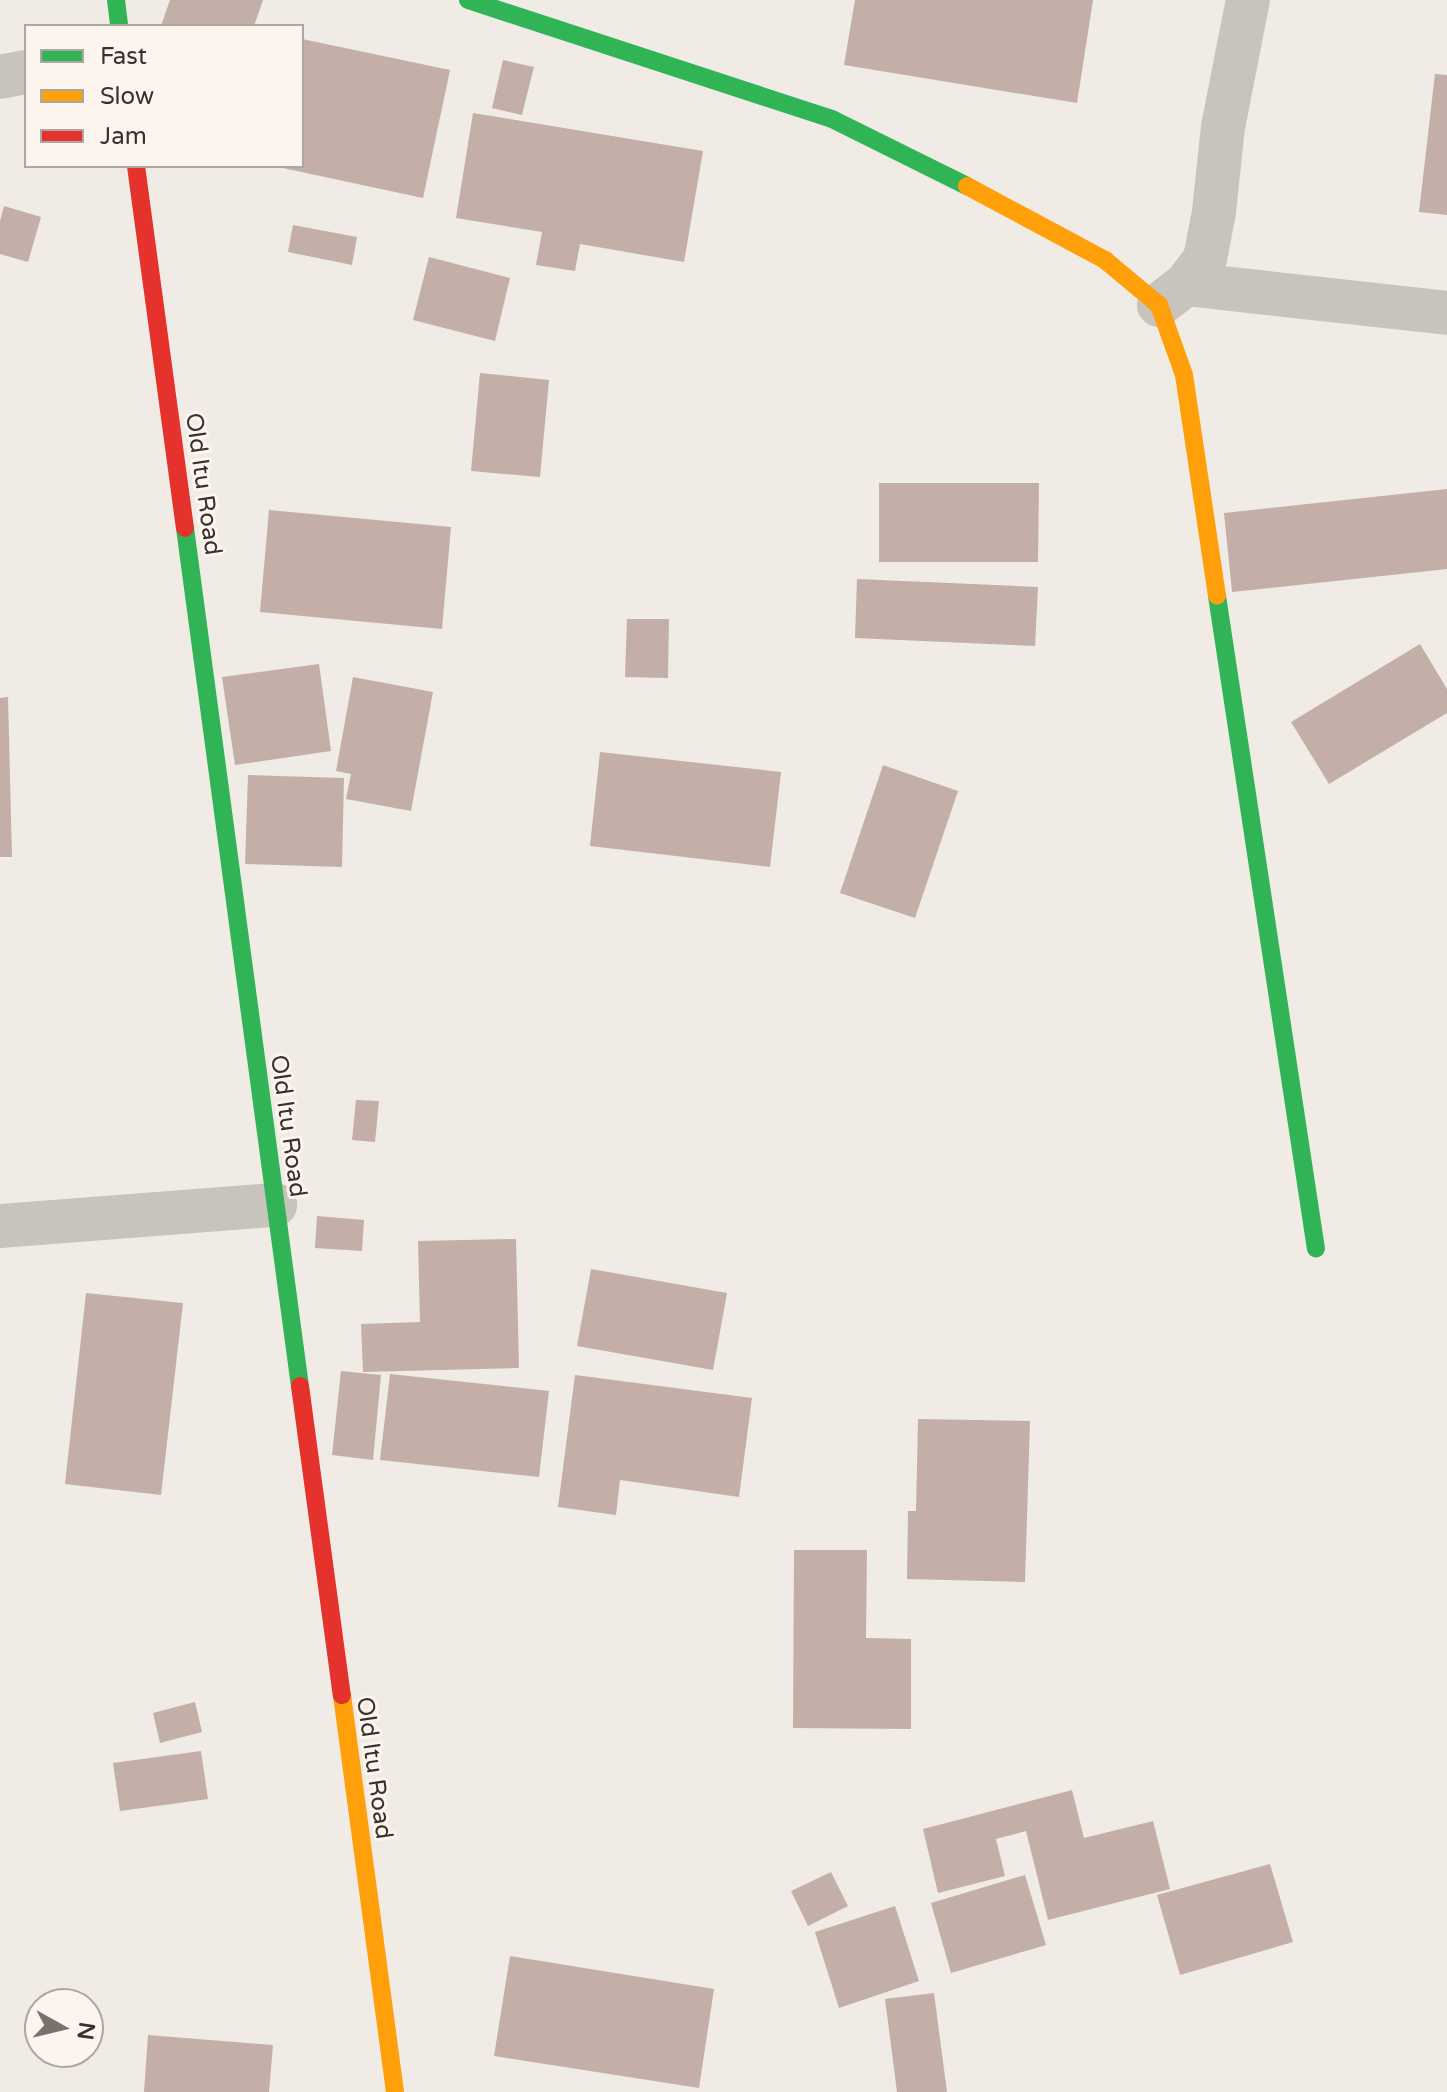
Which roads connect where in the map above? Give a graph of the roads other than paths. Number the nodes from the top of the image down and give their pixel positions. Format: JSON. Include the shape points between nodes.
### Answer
{"nodes":[{"id":1,"x":116,"y":0,"type":"edge"},
{"id":2,"x":468,"y":0,"type":"edge"},
{"id":3,"x":1248,"y":0,"type":"edge"},
{"id":4,"x":119,"y":24,"type":"edge"},
{"id":5,"x":24,"y":72,"type":"edge"},
{"id":6,"x":0,"y":77,"type":"edge"},
{"id":7,"x":136,"y":168,"type":"edge"},
{"id":8,"x":1172,"y":294,"type":"junction"},
{"id":9,"x":1447,"y":313,"type":"edge"},
{"id":10,"x":275,"y":1205,"type":"junction"},
{"id":11,"x":0,"y":1226,"type":"edge"},
{"id":12,"x":1316,"y":1249,"type":"dead end"},
{"id":13,"x":395,"y":2092,"type":"edge"}],
"edges":[{"from":1,"to":4,"type":"street"},
{"from":2,"to":8,"type":"street","via":[[832,119]]},
{"from":3,"to":8,"type":"street","via":[[1205,259]]},
{"from":5,"to":6,"type":"street"},
{"from":7,"to":10,"type":"street","name":"Old Itu Road"},
{"from":8,"to":9,"type":"street"},
{"from":8,"to":12,"type":"street"},
{"from":10,"to":11,"type":"street"},
{"from":10,"to":13,"type":"street","name":"Old Itu Road"}]}
